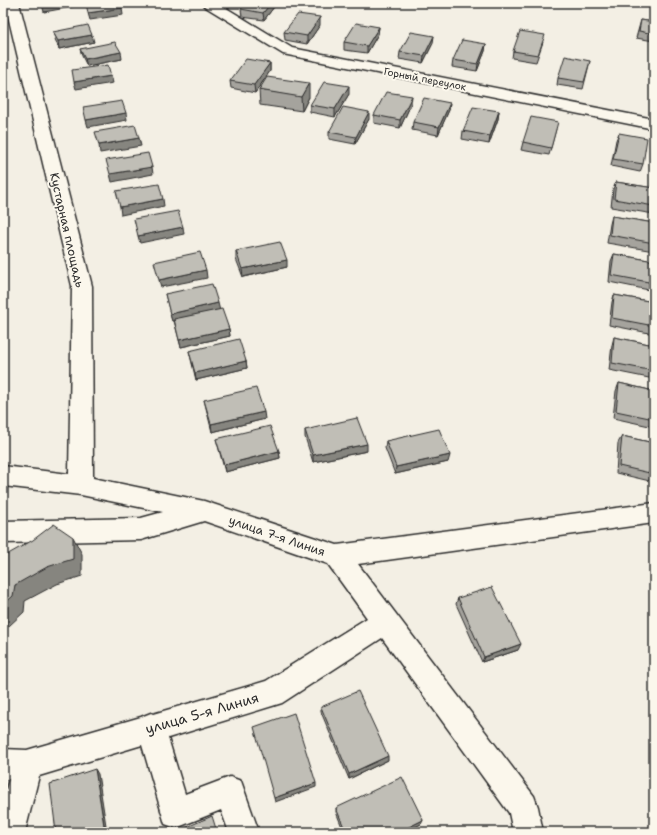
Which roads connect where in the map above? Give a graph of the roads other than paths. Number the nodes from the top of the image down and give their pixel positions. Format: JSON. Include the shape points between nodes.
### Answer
{"nodes":[{"id":1,"x":12,"y":3,"type":"edge"},
{"id":2,"x":209,"y":3,"type":"edge"},
{"id":3,"x":654,"y":124,"type":"edge"},
{"id":4,"x":3,"y":476,"type":"edge"},
{"id":5,"x":81,"y":485,"type":"junction"},
{"id":6,"x":204,"y":511,"type":"junction"},
{"id":7,"x":654,"y":514,"type":"edge"},
{"id":8,"x":3,"y":532,"type":"edge"},
{"id":9,"x":337,"y":556,"type":"junction"},
{"id":10,"x":385,"y":621,"type":"junction"},
{"id":11,"x":151,"y":727,"type":"junction"},
{"id":12,"x":15,"y":765,"type":"edge"},
{"id":13,"x":10,"y":832,"type":"edge"},
{"id":14,"x":244,"y":832,"type":"edge"},
{"id":15,"x":528,"y":832,"type":"edge"}],
"edges":[{"from":1,"to":5,"type":"street","name":"Кустарная площадь","via":[[82,286]]},
{"from":2,"to":3,"type":"street","name":"Горный переулок","via":[[288,51]]},
{"from":4,"to":5,"type":"street","name":"улица 7-я Линия"},
{"from":5,"to":6,"type":"street","name":"улица 7-я Линия"},
{"from":6,"to":8,"type":"street","via":[[141,529]]},
{"from":6,"to":9,"type":"street","name":"улица 7-я Линия"},
{"from":7,"to":9,"type":"street"},
{"from":9,"to":10,"type":"street","name":"улица 7-я Линия"},
{"from":10,"to":11,"type":"street","name":"улица 5-я Линия","via":[[272,693]]},
{"from":10,"to":15,"type":"street","name":"улица 7-я Линия","via":[[523,807]]},
{"from":11,"to":12,"type":"street","name":"улица 5-я Линия"},
{"from":11,"to":14,"type":"street","via":[[176,813],[230,792]]},
{"from":12,"to":13,"type":"street"}]}
